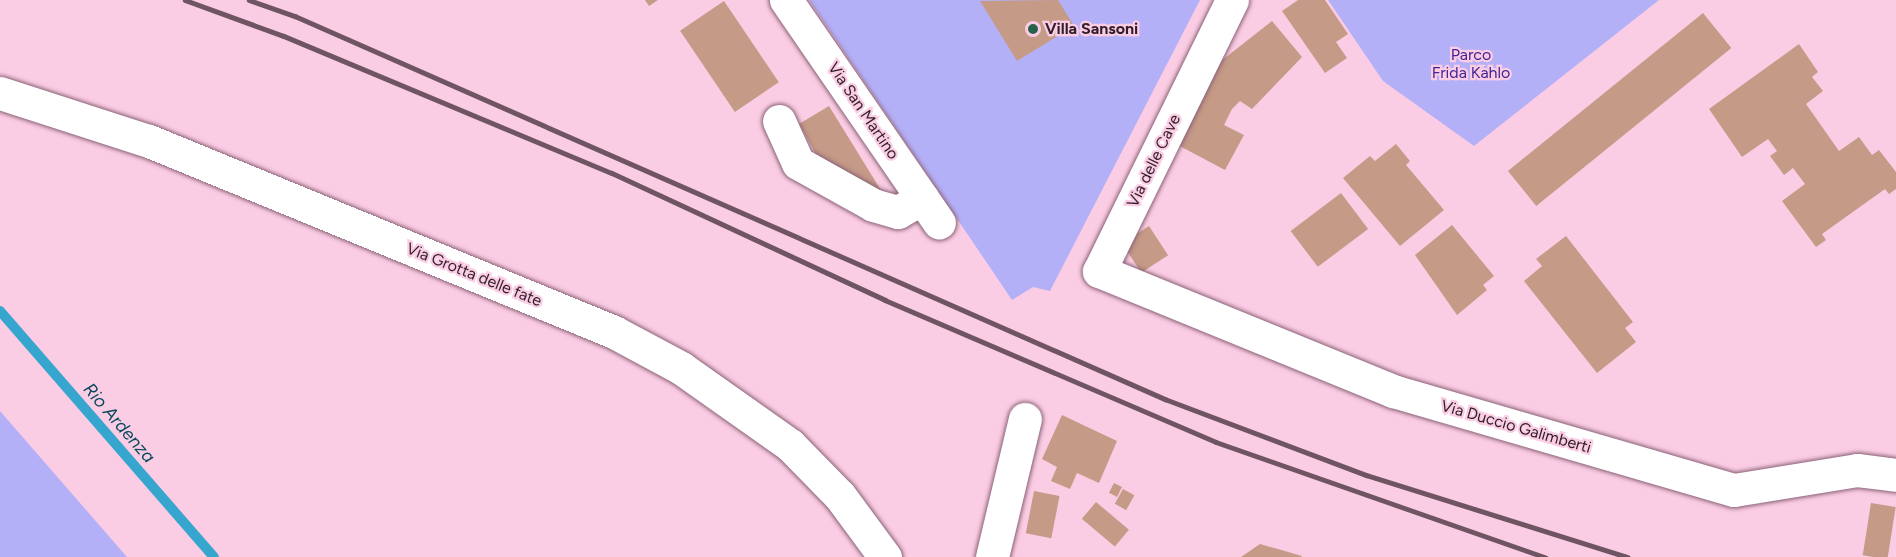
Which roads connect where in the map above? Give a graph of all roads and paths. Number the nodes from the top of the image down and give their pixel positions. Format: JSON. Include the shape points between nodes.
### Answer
{"nodes":[{"id":1,"x":786,"y":0,"type":"edge"},
{"id":2,"x":1232,"y":0,"type":"edge"},
{"id":3,"x":0,"y":93,"type":"edge"},
{"id":4,"x":779,"y":121,"type":"dead end"},
{"id":5,"x":1150,"y":294,"type":"joint"},
{"id":6,"x":1025,"y":419,"type":"dead end"},
{"id":7,"x":1896,"y":475,"type":"edge"},
{"id":8,"x":885,"y":557,"type":"edge"},
{"id":9,"x":992,"y":557,"type":"edge"}],
"edges":[{"from":1,"to":4,"type":"street","name":"Via San Martino","via":[[877,116],[930,210],[898,212],[873,205],[798,163]]},
{"from":2,"to":5,"type":"street","name":"Via delle Cave","via":[[1099,271]]},
{"from":3,"to":8,"type":"street","name":"Via Grotta delle fate","via":[[149,141],[623,337],[681,368],[790,445],[840,496]]},
{"from":5,"to":7,"type":"street","name":"Via Duccio Galimberti","via":[[1393,391],[1734,490],[1857,470]]},
{"from":6,"to":9,"type":"street"}]}
